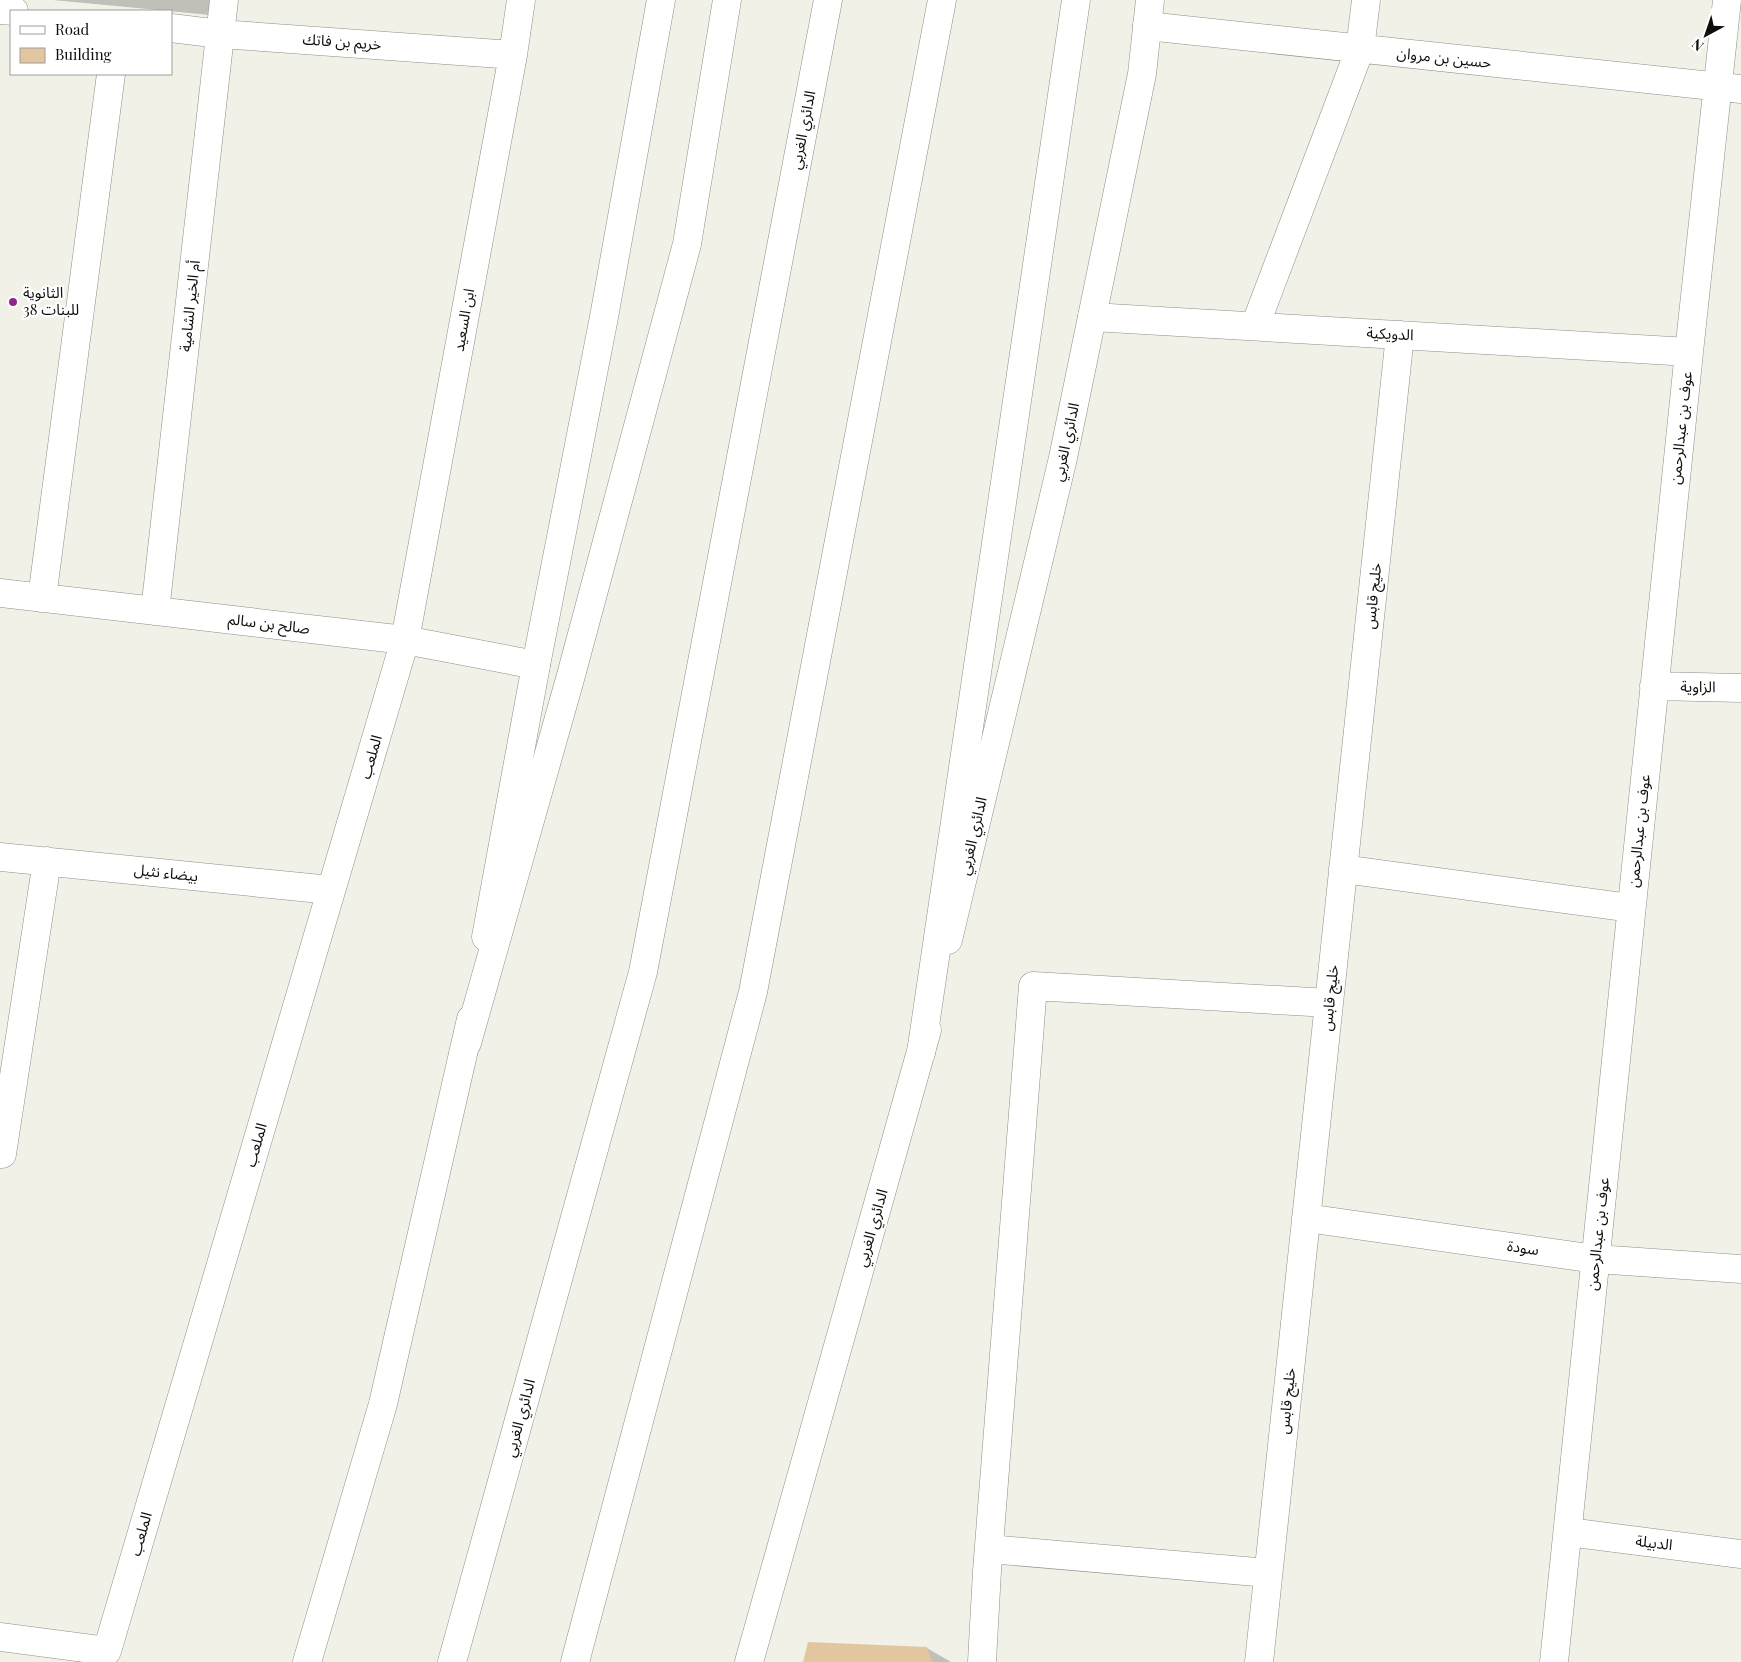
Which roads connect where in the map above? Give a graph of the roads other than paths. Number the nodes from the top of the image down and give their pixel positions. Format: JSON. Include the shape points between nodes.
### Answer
{"nodes":[{"id":1,"x":224,"y":0,"type":"edge"},
{"id":2,"x":521,"y":0,"type":"edge"},
{"id":3,"x":661,"y":0,"type":"edge"},
{"id":4,"x":727,"y":0,"type":"edge"},
{"id":5,"x":828,"y":0,"type":"edge"},
{"id":6,"x":942,"y":0,"type":"edge"},
{"id":7,"x":1076,"y":0,"type":"edge"},
{"id":8,"x":1366,"y":0,"type":"edge"},
{"id":9,"x":1727,"y":0,"type":"edge"},
{"id":10,"x":1149,"y":13,"type":"edge"},
{"id":11,"x":172,"y":28,"type":"edge"},
{"id":12,"x":220,"y":34,"type":"junction"},
{"id":13,"x":1360,"y":49,"type":"junction"},
{"id":14,"x":513,"y":55,"type":"junction"},
{"id":15,"x":111,"y":75,"type":"edge"},
{"id":16,"x":1729,"y":88,"type":"edge"},
{"id":17,"x":1092,"y":317,"type":"junction"},
{"id":18,"x":1255,"y":326,"type":"junction"},
{"id":19,"x":1400,"y":335,"type":"junction"},
{"id":20,"x":1689,"y":352,"type":"junction"},
{"id":21,"x":0,"y":593,"type":"edge"},
{"id":22,"x":42,"y":598,"type":"junction"},
{"id":23,"x":155,"y":611,"type":"junction"},
{"id":24,"x":405,"y":640,"type":"junction"},
{"id":25,"x":536,"y":665,"type":"junction"},
{"id":26,"x":1654,"y":686,"type":"junction"},
{"id":27,"x":1741,"y":688,"type":"edge"},
{"id":28,"x":0,"y":857,"type":"edge"},
{"id":29,"x":47,"y":861,"type":"junction"},
{"id":30,"x":1343,"y":869,"type":"junction"},
{"id":31,"x":332,"y":890,"type":"junction"},
{"id":32,"x":1631,"y":908,"type":"junction"},
{"id":33,"x":1329,"y":1003,"type":"junction"},
{"id":34,"x":467,"y":1043,"type":"junction"},
{"id":35,"x":921,"y":1053,"type":"junction"},
{"id":36,"x":1,"y":1154,"type":"edge"},
{"id":37,"x":1306,"y":1218,"type":"junction"},
{"id":38,"x":1596,"y":1258,"type":"junction"},
{"id":39,"x":1741,"y":1269,"type":"edge"},
{"id":40,"x":1568,"y":1532,"type":"junction"},
{"id":41,"x":989,"y":1549,"type":"junction"},
{"id":42,"x":1741,"y":1554,"type":"edge"},
{"id":43,"x":1268,"y":1574,"type":"junction"},
{"id":44,"x":0,"y":1637,"type":"edge"},
{"id":45,"x":307,"y":1662,"type":"edge"},
{"id":46,"x":452,"y":1662,"type":"edge"},
{"id":47,"x":575,"y":1662,"type":"edge"},
{"id":48,"x":749,"y":1662,"type":"edge"},
{"id":49,"x":982,"y":1662,"type":"edge"},
{"id":50,"x":1259,"y":1662,"type":"edge"},
{"id":51,"x":1554,"y":1662,"type":"edge"}],
"edges":[{"from":1,"to":12,"type":"main road","name":"أم الخير الشامية"},
{"from":2,"to":14,"type":"main road","name":"ابن السعيد"},
{"from":3,"to":25,"type":"main road","via":[[604,317]]},
{"from":4,"to":34,"type":"main road","via":[[686,244],[570,679]]},
{"from":5,"to":46,"type":"main road","name":"الدائري الغربي","via":[[643,972]]},
{"from":6,"to":47,"type":"main road","via":[[753,992]]},
{"from":7,"to":35,"type":"main road"},
{"from":8,"to":13,"type":"main road"},
{"from":9,"to":16,"type":"main road","name":"عوف بن عبدالرحمن"},
{"from":10,"to":13,"type":"main road","name":"حسين بن مروان"},
{"from":10,"to":17,"type":"main road","name":"الدائري الغربي","via":[[1142,74]]},
{"from":11,"to":12,"type":"main road","name":"خريم بن فاتك"},
{"from":12,"to":14,"type":"main road","name":"خريم بن فاتك"},
{"from":12,"to":23,"type":"main road","name":"أم الخير الشامية"},
{"from":13,"to":16,"type":"main road","name":"حسين بن مروان"},
{"from":13,"to":18,"type":"main road"},
{"from":14,"to":24,"type":"main road","name":"ابن السعيد"},
{"from":15,"to":22,"type":"main road"},
{"from":16,"to":20,"type":"main road","name":"عوف بن عبدالرحمن"},
{"from":17,"to":18,"type":"main road","name":"الدويكية"},
{"from":17,"to":35,"type":"main road","name":"الدائري الغربي","via":[[1064,458]]},
{"from":18,"to":19,"type":"main road","name":"الدويكية"},
{"from":19,"to":20,"type":"main road","name":"الدويكية"},
{"from":19,"to":30,"type":"main road","name":"خليج قابس"},
{"from":20,"to":26,"type":"main road","name":"عوف بن عبدالرحمن"},
{"from":21,"to":22,"type":"main road","name":"صالح بن سالم"},
{"from":22,"to":23,"type":"main road","name":"صالح بن سالم"},
{"from":23,"to":24,"type":"main road","name":"صالح بن سالم"},
{"from":24,"to":25,"type":"main road","name":"صالح بن سالم"},
{"from":24,"to":31,"type":"main road","name":"الملعب"},
{"from":25,"to":34,"type":"main road"},
{"from":26,"to":27,"type":"main road","name":"الزاوية"},
{"from":26,"to":32,"type":"main road","name":"عوف بن عبدالرحمن"},
{"from":28,"to":29,"type":"main road","name":"بيضاء نثيل"},
{"from":29,"to":31,"type":"main road","name":"بيضاء نثيل"},
{"from":29,"to":36,"type":"main road"},
{"from":30,"to":32,"type":"main road"},
{"from":30,"to":33,"type":"main road","name":"خليج قابس"},
{"from":31,"to":44,"type":"main road","name":"الملعب","via":[[107,1651]]},
{"from":32,"to":38,"type":"main road","name":"عوف بن عبدالرحمن"},
{"from":33,"to":37,"type":"main road","name":"خليج قابس"},
{"from":33,"to":41,"type":"main road","via":[[1034,986]]},
{"from":34,"to":45,"type":"main road","via":[[383,1404]]},
{"from":35,"to":48,"type":"main road","name":"الدائري الغربي"},
{"from":37,"to":38,"type":"main road","name":"سودة"},
{"from":37,"to":43,"type":"main road","name":"خليج قابس"},
{"from":38,"to":39,"type":"main road","name":"سودة"},
{"from":38,"to":40,"type":"main road","name":"عوف بن عبدالرحمن"},
{"from":40,"to":42,"type":"main road","name":"الدبيلة"},
{"from":40,"to":51,"type":"main road","name":"عوف بن عبدالرحمن"},
{"from":41,"to":43,"type":"main road"},
{"from":41,"to":49,"type":"main road"},
{"from":43,"to":50,"type":"main road","name":"خليج قابس"}]}
